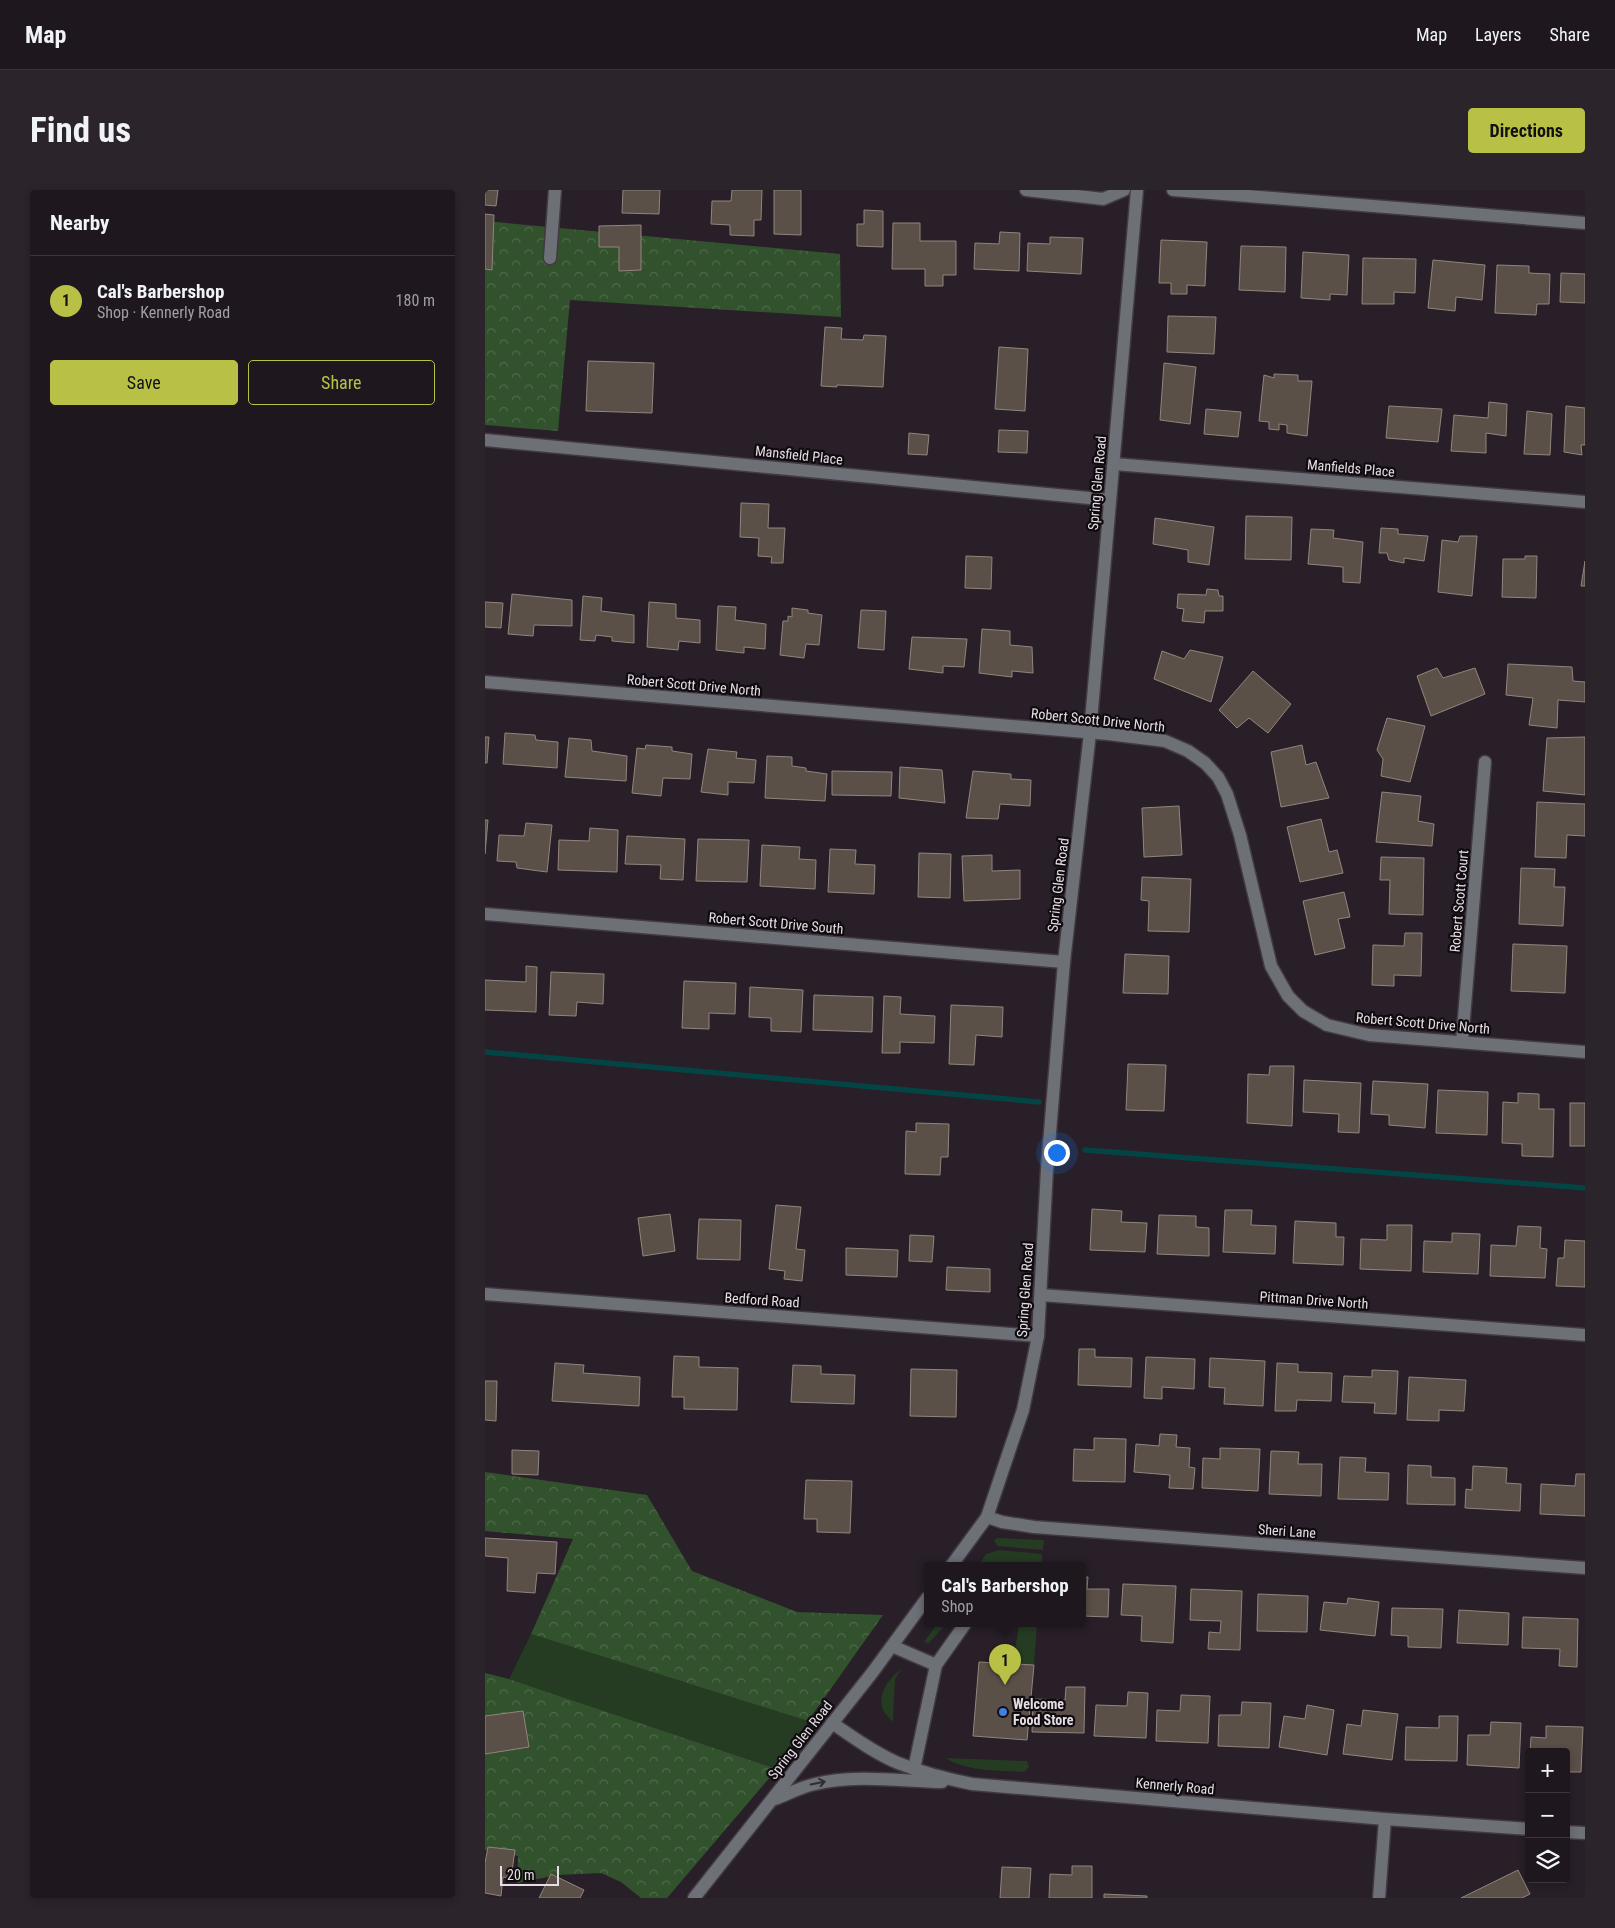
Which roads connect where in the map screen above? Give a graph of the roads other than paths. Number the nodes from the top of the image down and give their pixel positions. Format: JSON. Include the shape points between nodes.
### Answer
{"nodes":[{"id":1,"x":555,"y":190,"type":"edge"},
{"id":2,"x":1026,"y":190,"type":"edge"},
{"id":3,"x":1124,"y":190,"type":"edge"},
{"id":4,"x":1137,"y":190,"type":"edge"},
{"id":5,"x":1173,"y":190,"type":"edge"},
{"id":6,"x":1585,"y":223,"type":"edge"},
{"id":7,"x":550,"y":258,"type":"dead end"},
{"id":8,"x":485,"y":440,"type":"edge"},
{"id":9,"x":1113,"y":464,"type":"junction"},
{"id":10,"x":1110,"y":500,"type":"junction"},
{"id":11,"x":1585,"y":502,"type":"edge"},
{"id":12,"x":485,"y":682,"type":"edge"},
{"id":13,"x":1091,"y":733,"type":"junction"},
{"id":14,"x":1485,"y":762,"type":"dead end"},
{"id":15,"x":485,"y":914,"type":"edge"},
{"id":16,"x":1064,"y":962,"type":"junction"},
{"id":17,"x":1463,"y":1042,"type":"junction"},
{"id":18,"x":1585,"y":1052,"type":"edge"},
{"id":19,"x":485,"y":1294,"type":"edge"},
{"id":20,"x":1041,"y":1295,"type":"junction"},
{"id":21,"x":1585,"y":1335,"type":"edge"},
{"id":22,"x":1038,"y":1336,"type":"junction"},
{"id":23,"x":987,"y":1517,"type":"junction"},
{"id":24,"x":954,"y":1562,"type":"edge"},
{"id":25,"x":1585,"y":1568,"type":"edge"},
{"id":26,"x":924,"y":1602,"type":"edge"},
{"id":27,"x":963,"y":1627,"type":"edge"},
{"id":28,"x":892,"y":1646,"type":"junction"},
{"id":29,"x":936,"y":1665,"type":"junction"},
{"id":30,"x":832,"y":1722,"type":"junction"},
{"id":31,"x":915,"y":1768,"type":"junction"},
{"id":32,"x":965,"y":1783,"type":"junction"},
{"id":33,"x":773,"y":1800,"type":"junction"},
{"id":34,"x":1385,"y":1819,"type":"junction"},
{"id":35,"x":1525,"y":1828,"type":"edge"},
{"id":36,"x":1570,"y":1832,"type":"edge"},
{"id":37,"x":1585,"y":1833,"type":"edge"},
{"id":38,"x":694,"y":1898,"type":"edge"},
{"id":39,"x":1379,"y":1898,"type":"edge"}],
"edges":[{"from":1,"to":7,"type":"street"},
{"from":2,"to":3,"type":"street","via":[[1103,199]]},
{"from":4,"to":9,"type":"street","name":"Spring Glen Road"},
{"from":5,"to":6,"type":"street"},
{"from":8,"to":10,"type":"street","name":"Mansfield Place"},
{"from":9,"to":10,"type":"street","name":"Spring Glen Road"},
{"from":9,"to":11,"type":"street","name":"Manfields Place"},
{"from":10,"to":13,"type":"street","name":"Spring Glen Road"},
{"from":12,"to":13,"type":"street","name":"Robert Scott Drive North"},
{"from":13,"to":16,"type":"street","name":"Spring Glen Road"},
{"from":13,"to":17,"type":"street","name":"Robert Scott Drive North","via":[[1165,740],[1188,751],[1218,777],[1227,794],[1239,836],[1271,966],[1288,996],[1303,1011],[1327,1025],[1355,1033]]},
{"from":14,"to":17,"type":"street","name":"Robert Scott Court"},
{"from":15,"to":16,"type":"street","name":"Robert Scott Drive South"},
{"from":16,"to":20,"type":"street","name":"Spring Glen Road","via":[[1047,1169]]},
{"from":17,"to":18,"type":"street","name":"Robert Scott Drive North"},
{"from":19,"to":22,"type":"street","name":"Bedford Road"},
{"from":20,"to":21,"type":"street","name":"Pittman Drive North"},
{"from":20,"to":22,"type":"street","name":"Spring Glen Road"},
{"from":22,"to":23,"type":"street","name":"Spring Glen Road","via":[[1023,1410]]},
{"from":23,"to":24,"type":"street","name":"Spring Glen Road"},
{"from":23,"to":25,"type":"street","name":"Sheri Lane","via":[[1034,1527]]},
{"from":26,"to":28,"type":"street","name":"Spring Glen Road"},
{"from":27,"to":29,"type":"street"},
{"from":28,"to":29,"type":"street"},
{"from":28,"to":30,"type":"street","name":"Spring Glen Road"},
{"from":29,"to":31,"type":"street"},
{"from":30,"to":31,"type":"street","name":"Kennerly Road","via":[[872,1749]]},
{"from":30,"to":33,"type":"street","name":"Spring Glen Road"},
{"from":31,"to":32,"type":"street","name":"Kennerly Road"},
{"from":33,"to":32,"type":"street","one_way":true,"via":[[828,1781],[865,1779]]},
{"from":32,"to":34,"type":"street","name":"Kennerly Road"},
{"from":33,"to":38,"type":"street","name":"Spring Glen Road"},
{"from":34,"to":35,"type":"street","name":"Kennerly Road"},
{"from":34,"to":39,"type":"street"},
{"from":36,"to":37,"type":"street"}]}
